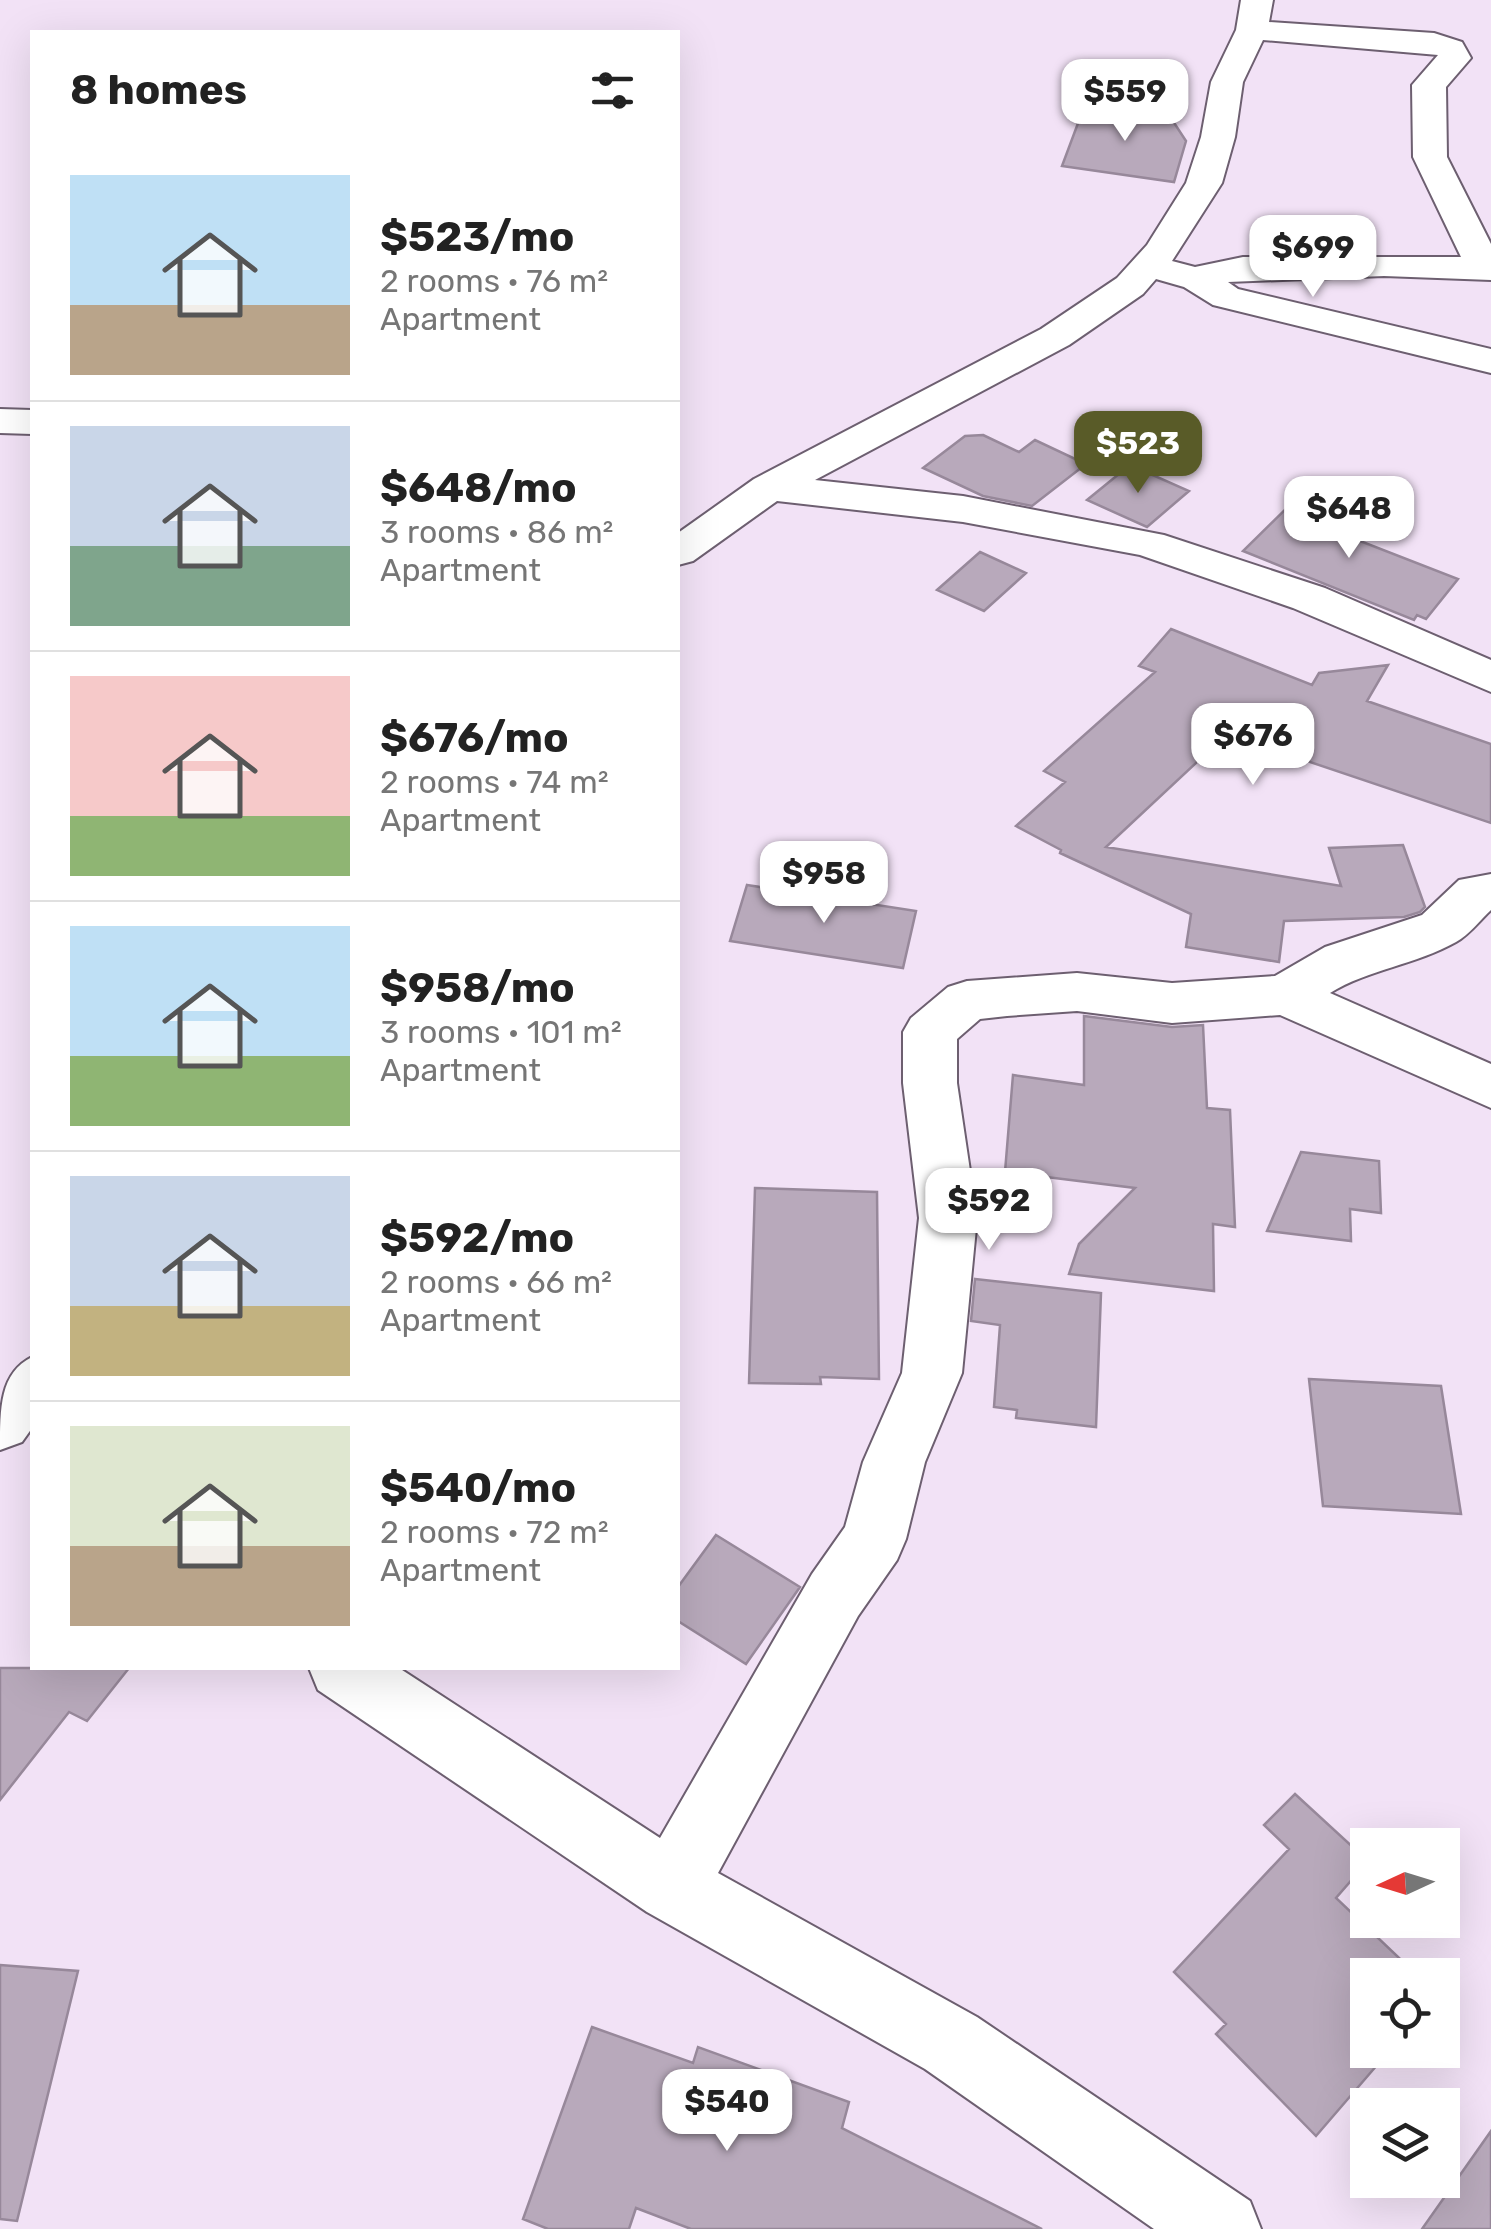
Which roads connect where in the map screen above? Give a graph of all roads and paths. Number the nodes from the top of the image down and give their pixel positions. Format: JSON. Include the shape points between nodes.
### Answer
{"nodes":[{"id":1,"x":1254,"y":15,"type":"edge"},
{"id":2,"x":1150,"y":266,"type":"junction"},
{"id":3,"x":1488,"y":269,"type":"edge"},
{"id":4,"x":1194,"y":278,"type":"junction"},
{"id":5,"x":1491,"y":361,"type":"edge"},
{"id":6,"x":0,"y":421,"type":"edge"},
{"id":7,"x":30,"y":422,"type":"edge"},
{"id":8,"x":769,"y":488,"type":"junction"},
{"id":9,"x":680,"y":551,"type":"edge"},
{"id":10,"x":1491,"y":677,"type":"edge"},
{"id":11,"x":1491,"y":892,"type":"edge"},
{"id":12,"x":1285,"y":995,"type":"junction"},
{"id":13,"x":1491,"y":1087,"type":"edge"},
{"id":14,"x":30,"y":1386,"type":"edge"},
{"id":15,"x":0,"y":1427,"type":"edge"},
{"id":16,"x":30,"y":1451,"type":"edge"},
{"id":17,"x":345,"y":1670,"type":"edge"},
{"id":18,"x":672,"y":1886,"type":"junction"},
{"id":19,"x":1222,"y":2229,"type":"edge"}],
"edges":[{"from":1,"to":2,"type":"street","via":[[1228,82],[1204,183]]},
{"from":1,"to":3,"type":"street","via":[[1451,49],[1454,58],[1430,85],[1430,158]]},
{"from":2,"to":4,"type":"street"},
{"from":2,"to":8,"type":"street","via":[[1055,337]]},
{"from":3,"to":4,"type":"street","via":[[1243,268]]},
{"from":4,"to":5,"type":"street","via":[[1226,297]]},
{"from":6,"to":7,"type":"street"},
{"from":8,"to":9,"type":"street"},
{"from":8,"to":10,"type":"street","via":[[963,509],[1149,544],[1308,598]]},
{"from":11,"to":12,"type":"street","via":[[1477,893],[1440,928],[1343,960]]},
{"from":12,"to":13,"type":"street"},
{"from":12,"to":18,"type":"street","via":[[1172,1004],[1077,992],[1007,997],[968,1002],[930,1032],[948,1218],[932,1373],[894,1462],[874,1539]]},
{"from":14,"to":15,"type":"street"},
{"from":15,"to":16,"type":"street"},
{"from":17,"to":18,"type":"street"},
{"from":18,"to":19,"type":"street","via":[[952,2043]]}]}
